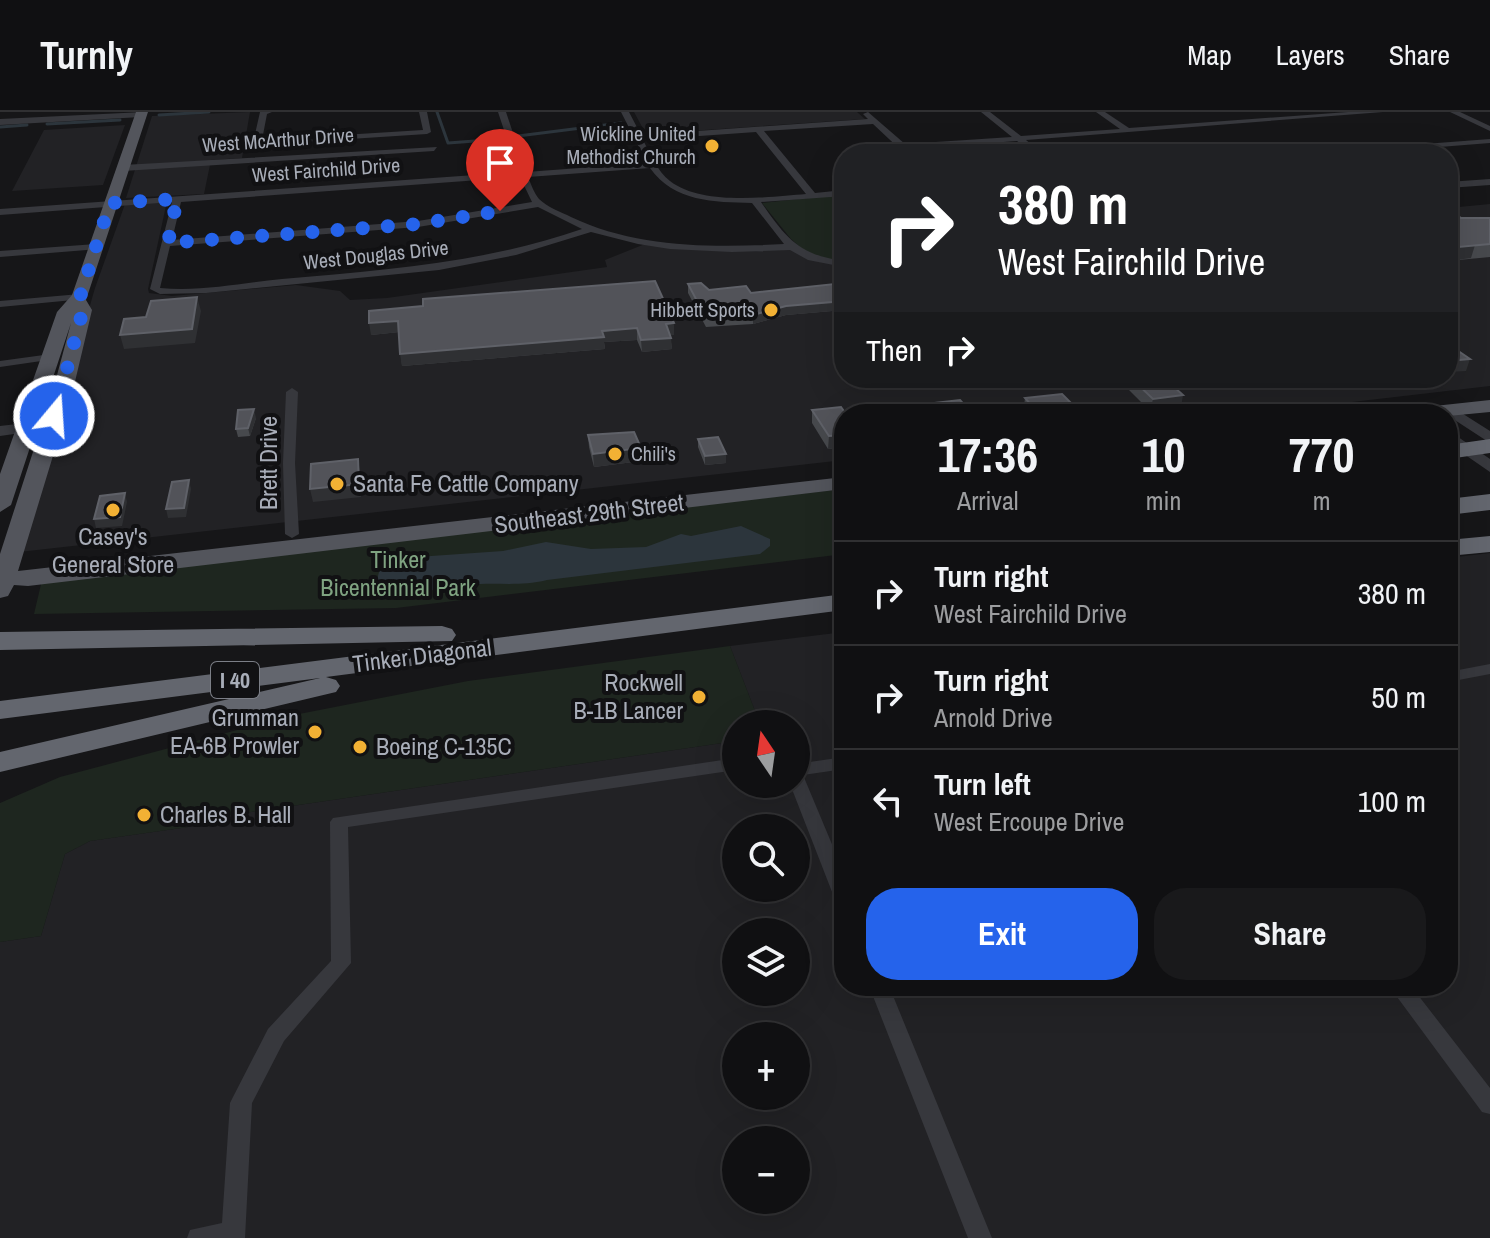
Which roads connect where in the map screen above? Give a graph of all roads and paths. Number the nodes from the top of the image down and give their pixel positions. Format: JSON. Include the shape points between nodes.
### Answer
{"nodes":[{"id":1,"x":268,"y":112,"type":"edge"},
{"id":2,"x":423,"y":112,"type":"edge"},
{"id":3,"x":502,"y":112,"type":"edge"},
{"id":4,"x":625,"y":112,"type":"edge"},
{"id":5,"x":865,"y":112,"type":"edge"},
{"id":6,"x":985,"y":112,"type":"edge"},
{"id":7,"x":1100,"y":112,"type":"edge"},
{"id":8,"x":1379,"y":112,"type":"edge"},
{"id":9,"x":1454,"y":112,"type":"edge"},
{"id":10,"x":140,"y":116,"type":"edge"},
{"id":11,"x":875,"y":121,"type":"junction"},
{"id":12,"x":0,"y":122,"type":"edge"},
{"id":13,"x":39,"y":124,"type":"junction"},
{"id":14,"x":758,"y":129,"type":"junction"},
{"id":15,"x":1490,"y":129,"type":"edge"},
{"id":16,"x":1127,"y":130,"type":"junction"},
{"id":17,"x":0,"y":131,"type":"edge"},
{"id":18,"x":348,"y":137,"type":"junction"},
{"id":19,"x":639,"y":138,"type":"junction"},
{"id":20,"x":1019,"y":138,"type":"junction"},
{"id":21,"x":1490,"y":141,"type":"edge"},
{"id":22,"x":900,"y":144,"type":"edge"},
{"id":23,"x":942,"y":144,"type":"edge"},
{"id":24,"x":1026,"y":144,"type":"edge"},
{"id":25,"x":1451,"y":144,"type":"edge"},
{"id":26,"x":434,"y":149,"type":"dead end"},
{"id":27,"x":349,"y":154,"type":"junction"},
{"id":28,"x":654,"y":165,"type":"junction"},
{"id":29,"x":123,"y":168,"type":"junction"},
{"id":30,"x":524,"y":174,"type":"junction"},
{"id":31,"x":1490,"y":182,"type":"edge"},
{"id":32,"x":1458,"y":184,"type":"edge"},
{"id":33,"x":834,"y":194,"type":"edge"},
{"id":34,"x":812,"y":195,"type":"junction"},
{"id":35,"x":177,"y":199,"type":"junction"},
{"id":36,"x":755,"y":200,"type":"junction"},
{"id":37,"x":110,"y":203,"type":"junction"},
{"id":38,"x":540,"y":203,"type":"junction"},
{"id":39,"x":0,"y":212,"type":"edge"},
{"id":40,"x":591,"y":229,"type":"junction"},
{"id":41,"x":168,"y":243,"type":"junction"},
{"id":42,"x":96,"y":247,"type":"junction"},
{"id":43,"x":790,"y":247,"type":"junction"},
{"id":44,"x":0,"y":254,"type":"edge"},
{"id":45,"x":834,"y":262,"type":"edge"},
{"id":46,"x":80,"y":297,"type":"junction"},
{"id":47,"x":0,"y":304,"type":"edge"},
{"id":48,"x":0,"y":364,"type":"edge"},
{"id":49,"x":49,"y":364,"type":"junction"},
{"id":50,"x":292,"y":392,"type":"dead end"},
{"id":51,"x":1490,"y":406,"type":"edge"},
{"id":52,"x":1458,"y":409,"type":"edge"},
{"id":53,"x":1458,"y":416,"type":"edge"},
{"id":54,"x":39,"y":427,"type":"junction"},
{"id":55,"x":0,"y":431,"type":"edge"},
{"id":56,"x":1490,"y":438,"type":"edge"},
{"id":57,"x":1463,"y":446,"type":"edge"},
{"id":58,"x":1490,"y":467,"type":"edge"},
{"id":59,"x":834,"y":473,"type":"edge"},
{"id":60,"x":834,"y":484,"type":"edge"},
{"id":61,"x":1490,"y":502,"type":"edge"},
{"id":62,"x":0,"y":505,"type":"edge"},
{"id":63,"x":1458,"y":506,"type":"edge"},
{"id":64,"x":1490,"y":520,"type":"edge"},
{"id":65,"x":1458,"y":524,"type":"edge"},
{"id":66,"x":292,"y":534,"type":"junction"},
{"id":67,"x":1490,"y":544,"type":"edge"},
{"id":68,"x":1458,"y":547,"type":"edge"},
{"id":69,"x":2,"y":576,"type":"edge"},
{"id":70,"x":834,"y":586,"type":"edge"},
{"id":71,"x":834,"y":603,"type":"edge"},
{"id":72,"x":0,"y":641,"type":"edge"},
{"id":73,"x":444,"y":644,"type":"junction"},
{"id":74,"x":1490,"y":669,"type":"edge"},
{"id":75,"x":1458,"y":675,"type":"edge"},
{"id":76,"x":13,"y":698,"type":"edge"},
{"id":77,"x":63,"y":747,"type":"junction"},
{"id":78,"x":0,"y":762,"type":"edge"},
{"id":79,"x":834,"y":764,"type":"edge"},
{"id":80,"x":722,"y":766,"type":"edge"},
{"id":81,"x":810,"y":768,"type":"edge"},
{"id":82,"x":0,"y":777,"type":"edge"},
{"id":83,"x":804,"y":798,"type":"edge"},
{"id":84,"x":834,"y":872,"type":"edge"},
{"id":85,"x":883,"y":996,"type":"edge"},
{"id":86,"x":1407,"y":996,"type":"edge"},
{"id":87,"x":1490,"y":1105,"type":"edge"},
{"id":88,"x":233,"y":1235,"type":"edge"},
{"id":89,"x":199,"y":1238,"type":"edge"},
{"id":90,"x":980,"y":1238,"type":"edge"}],
"edges":[{"from":1,"to":18,"type":"street","via":[[257,143]]},
{"from":2,"to":18,"type":"street","via":[[427,132]]},
{"from":3,"to":30,"type":"street"},
{"from":4,"to":19,"type":"street"},
{"from":5,"to":11,"type":"street"},
{"from":6,"to":20,"type":"street"},
{"from":7,"to":16,"type":"street"},
{"from":8,"to":16,"type":"street"},
{"from":9,"to":15,"type":"street"},
{"from":10,"to":13,"type":"street"},
{"from":10,"to":29,"type":"main road"},
{"from":11,"to":14,"type":"street"},
{"from":11,"to":22,"type":"street"},
{"from":12,"to":13,"type":"street"},
{"from":13,"to":17,"type":"street"},
{"from":14,"to":19,"type":"street"},
{"from":14,"to":34,"type":"street"},
{"from":16,"to":20,"type":"street"},
{"from":18,"to":27,"type":"street"},
{"from":19,"to":28,"type":"street"},
{"from":20,"to":23,"type":"street"},
{"from":20,"to":24,"type":"street"},
{"from":21,"to":25,"type":"street"},
{"from":26,"to":27,"type":"street","name":"West McArthur Drive"},
{"from":27,"to":29,"type":"street","name":"West McArthur Drive"},
{"from":28,"to":30,"type":"street","name":"West Fairchild Drive"},
{"from":28,"to":36,"type":"street","via":[[678,191]]},
{"from":29,"to":37,"type":"main road"},
{"from":30,"to":35,"type":"street","name":"West Fairchild Drive"},
{"from":30,"to":38,"type":"street"},
{"from":31,"to":32,"type":"street"},
{"from":33,"to":34,"type":"street"},
{"from":34,"to":36,"type":"street"},
{"from":35,"to":37,"type":"street","name":"West Fairchild Drive"},
{"from":35,"to":41,"type":"street"},
{"from":36,"to":43,"type":"street"},
{"from":37,"to":39,"type":"street","name":"West Fairchild Drive"},
{"from":37,"to":42,"type":"main road"},
{"from":38,"to":40,"type":"street"},
{"from":38,"to":41,"type":"street","via":[[418,224]]},
{"from":40,"to":41,"type":"street","name":"West Douglas Drive","via":[[454,266],[160,291],[155,289]]},
{"from":40,"to":43,"type":"street","via":[[687,247]]},
{"from":42,"to":44,"type":"street"},
{"from":42,"to":46,"type":"main road"},
{"from":43,"to":45,"type":"street","via":[[812,259]]},
{"from":46,"to":47,"type":"street"},
{"from":46,"to":49,"type":"main road","via":[[66,312]]},
{"from":46,"to":54,"type":"main road","via":[[83,310],[71,361]]},
{"from":48,"to":49,"type":"street"},
{"from":49,"to":54,"type":"main road"},
{"from":50,"to":66,"type":"street","name":"Brett Drive"},
{"from":51,"to":52,"type":"main road"},
{"from":53,"to":56,"type":"street"},
{"from":54,"to":55,"type":"street"},
{"from":54,"to":62,"type":"main road"},
{"from":54,"to":69,"type":"main road"},
{"from":57,"to":58,"type":"street"},
{"from":59,"to":66,"type":"main road","name":"Southeast 29th Street","via":[[625,501]]},
{"from":60,"to":69,"type":"main road","name":"Southeast 29th Street","via":[[319,547],[28,579]]},
{"from":61,"to":63,"type":"highway"},
{"from":64,"to":65,"type":"highway"},
{"from":66,"to":69,"type":"main road","name":"Southeast 29th Street"},
{"from":67,"to":68,"type":"highway"},
{"from":70,"to":73,"type":"highway","name":"Tinker Diagonal","number":"I 40"},
{"from":71,"to":73,"type":"highway","name":"Tinker Diagonal","number":"I 40"},
{"from":72,"to":73,"type":"highway"},
{"from":73,"to":76,"type":"highway","name":"Tinker Diagonal","number":"I 40"},
{"from":73,"to":77,"type":"highway","via":[[338,682]]},
{"from":74,"to":75,"type":"street"},
{"from":77,"to":78,"type":"highway"},
{"from":77,"to":82,"type":"highway"},
{"from":79,"to":81,"type":"street"},
{"from":80,"to":88,"type":"street","via":[[339,822],[341,963],[276,1035],[241,1103]]},
{"from":83,"to":84,"type":"street"},
{"from":85,"to":90,"type":"street"},
{"from":86,"to":87,"type":"street"},
{"from":88,"to":89,"type":"street"}]}
